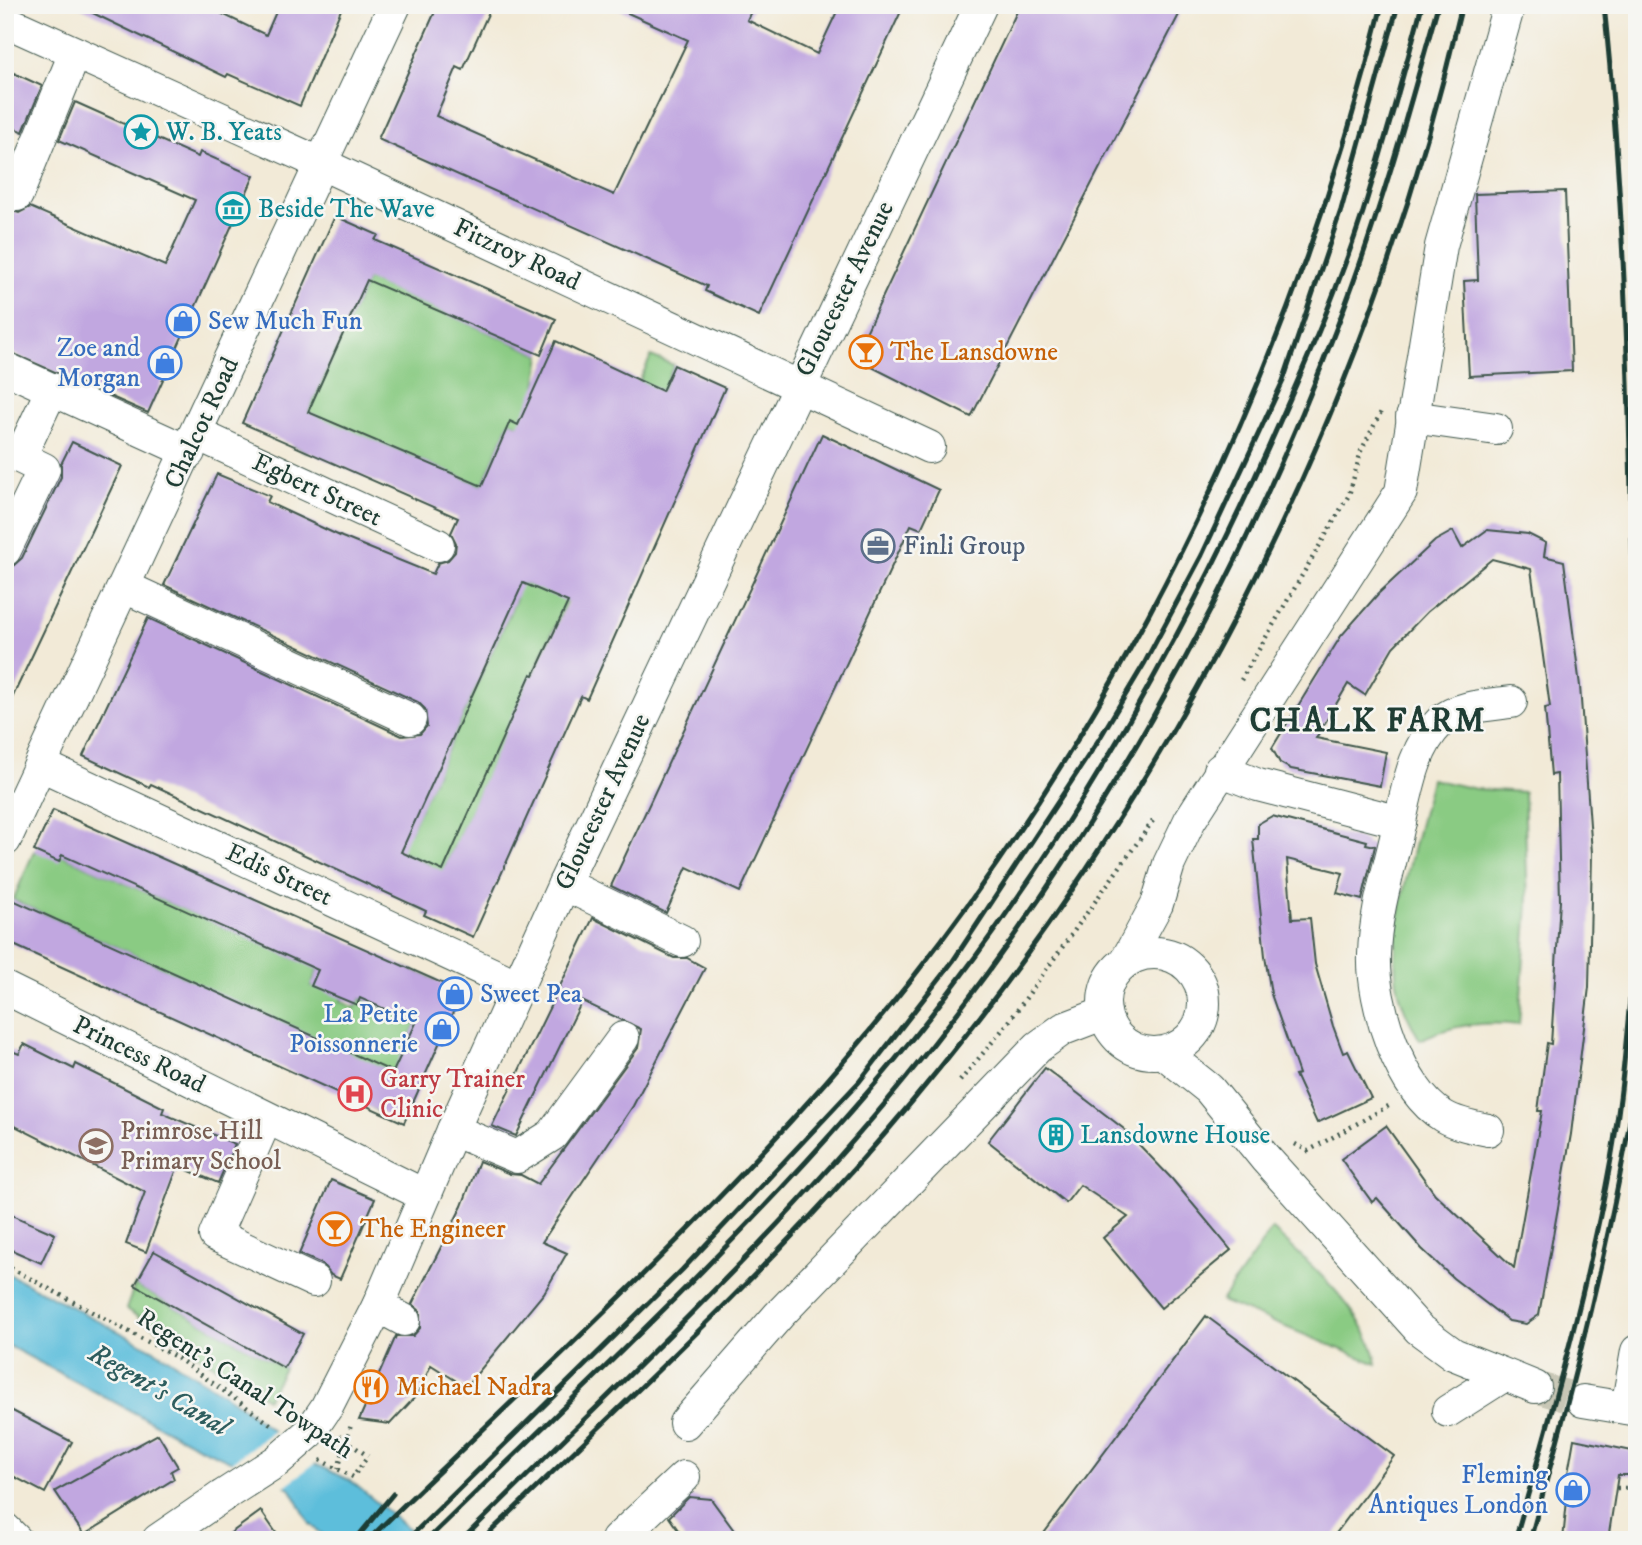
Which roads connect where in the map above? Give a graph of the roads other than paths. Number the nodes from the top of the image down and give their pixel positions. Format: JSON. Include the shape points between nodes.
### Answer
{"nodes":[{"id":1,"x":395,"y":5,"type":"edge"},
{"id":2,"x":981,"y":5,"type":"edge"},
{"id":3,"x":1509,"y":5,"type":"edge"},
{"id":4,"x":11,"y":17,"type":"edge"},
{"id":5,"x":75,"y":52,"type":"junction"},
{"id":6,"x":322,"y":164,"type":"junction"},
{"id":7,"x":17,"y":195,"type":"dead end"},
{"id":8,"x":5,"y":368,"type":"edge"},
{"id":9,"x":799,"y":385,"type":"junction"},
{"id":10,"x":52,"y":389,"type":"junction"},
{"id":11,"x":1399,"y":410,"type":"junction"},
{"id":12,"x":1496,"y":429,"type":"dead end"},
{"id":13,"x":193,"y":443,"type":"junction"},
{"id":14,"x":929,"y":447,"type":"dead end"},
{"id":15,"x":23,"y":458,"type":"edge"},
{"id":16,"x":438,"y":545,"type":"dead end"},
{"id":17,"x":5,"y":550,"type":"edge"},
{"id":18,"x":125,"y":587,"type":"junction"},
{"id":19,"x":1511,"y":702,"type":"dead end"},
{"id":20,"x":410,"y":719,"type":"dead end"},
{"id":21,"x":41,"y":765,"type":"junction"},
{"id":22,"x":1220,"y":770,"type":"junction"},
{"id":23,"x":1400,"y":822,"type":"junction"},
{"id":24,"x":7,"y":833,"type":"edge"},
{"id":25,"x":565,"y":884,"type":"junction"},
{"id":26,"x":1157,"y":904,"type":"junction"},
{"id":27,"x":682,"y":941,"type":"dead end"},
{"id":28,"x":1177,"y":958,"type":"junction"},
{"id":29,"x":1126,"y":961,"type":"junction"},
{"id":30,"x":518,"y":986,"type":"junction"},
{"id":31,"x":5,"y":988,"type":"edge"},
{"id":32,"x":1105,"y":1013,"type":"junction"},
{"id":33,"x":1194,"y":1033,"type":"junction"},
{"id":34,"x":623,"y":1038,"type":"dead end"},
{"id":35,"x":1164,"y":1053,"type":"junction"},
{"id":36,"x":1209,"y":1089,"type":"junction"},
{"id":37,"x":266,"y":1119,"type":"junction"},
{"id":38,"x":453,"y":1130,"type":"junction"},
{"id":39,"x":1488,"y":1130,"type":"dead end"},
{"id":40,"x":424,"y":1195,"type":"junction"},
{"id":41,"x":314,"y":1281,"type":"dead end"},
{"id":42,"x":1637,"y":1351,"type":"edge"},
{"id":43,"x":1503,"y":1376,"type":"junction"},
{"id":44,"x":1535,"y":1387,"type":"tunnel mouth"},
{"id":45,"x":1583,"y":1401,"type":"tunnel mouth"},
{"id":46,"x":1632,"y":1409,"type":"edge"},
{"id":47,"x":1448,"y":1411,"type":"dead end"},
{"id":48,"x":685,"y":1423,"type":"dead end"},
{"id":49,"x":684,"y":1477,"type":"dead end"},
{"id":50,"x":5,"y":1530,"type":"edge"},
{"id":51,"x":634,"y":1535,"type":"edge"},
{"id":52,"x":16,"y":1540,"type":"edge"},
{"id":53,"x":158,"y":1540,"type":"edge"}],
"edges":[{"from":1,"to":6,"type":"street","name":"Chalcot Road"},
{"from":2,"to":9,"type":"street","name":"Gloucester Avenue"},
{"from":3,"to":11,"type":"street"},
{"from":4,"to":5,"type":"street","name":"Fitzroy Road"},
{"from":5,"to":6,"type":"street","name":"Fitzroy Road"},
{"from":5,"to":7,"type":"street"},
{"from":6,"to":9,"type":"street","name":"Fitzroy Road"},
{"from":6,"to":13,"type":"street","name":"Chalcot Road"},
{"from":8,"to":10,"type":"street","name":"Egbert Street"},
{"from":9,"to":14,"type":"street","name":"Fitzroy Road"},
{"from":9,"to":25,"type":"street","name":"Gloucester Avenue"},
{"from":10,"to":13,"type":"street","name":"Egbert Street"},
{"from":10,"to":15,"type":"street"},
{"from":11,"to":12,"type":"street"},
{"from":11,"to":22,"type":"street","via":[[1401,492]]},
{"from":13,"to":16,"type":"street","name":"Egbert Street"},
{"from":13,"to":18,"type":"street","name":"Chalcot Road"},
{"from":15,"to":17,"type":"street"},
{"from":18,"to":20,"type":"street"},
{"from":18,"to":21,"type":"street","name":"Chalcot Road"},
{"from":19,"to":23,"type":"street","via":[[1443,719],[1422,746]]},
{"from":21,"to":24,"type":"street","name":"Chalcot Road"},
{"from":21,"to":30,"type":"street","name":"Edis Street"},
{"from":22,"to":23,"type":"street","via":[[1258,785]]},
{"from":22,"to":26,"type":"street","via":[[1178,842]]},
{"from":23,"to":39,"type":"street","via":[[1377,919],[1374,956],[1385,1022],[1417,1090],[1442,1116]]},
{"from":25,"to":27,"type":"street"},
{"from":25,"to":30,"type":"street","name":"Gloucester Avenue"},
{"from":26,"to":28,"type":"street"},
{"from":26,"to":29,"type":"street"},
{"from":28,"to":29,"type":"street","via":[[1156,953]]},
{"from":28,"to":33,"type":"street","via":[[1198,979],[1203,995],[1203,1012]]},
{"from":29,"to":32,"type":"street","via":[[1107,984]]},
{"from":30,"to":38,"type":"street","name":"Gloucester Avenue"},
{"from":31,"to":37,"type":"street","name":"Princess Road"},
{"from":32,"to":35,"type":"street","via":[[1122,1042],[1149,1054]]},
{"from":32,"to":48,"type":"street","via":[[1063,1029],[1030,1054],[779,1315]]},
{"from":33,"to":35,"type":"street"},
{"from":33,"to":36,"type":"street"},
{"from":34,"to":38,"type":"street","via":[[552,1135],[517,1157]]},
{"from":35,"to":36,"type":"street"},
{"from":36,"to":43,"type":"street","via":[[1419,1329],[1453,1354]]},
{"from":37,"to":40,"type":"street","name":"Princess Road"},
{"from":37,"to":41,"type":"street","via":[[215,1235]]},
{"from":38,"to":40,"type":"street","name":"Gloucester Avenue"},
{"from":40,"to":53,"type":"street","name":"Gloucester Avenue","bridge":true,"via":[[391,1313],[326,1408],[319,1441],[277,1461]]},
{"from":42,"to":46,"type":"street"},
{"from":43,"to":44,"type":"street"},
{"from":43,"to":47,"type":"street"},
{"from":45,"to":46,"type":"street"},
{"from":49,"to":51,"type":"street"},
{"from":50,"to":52,"type":"street"}]}
